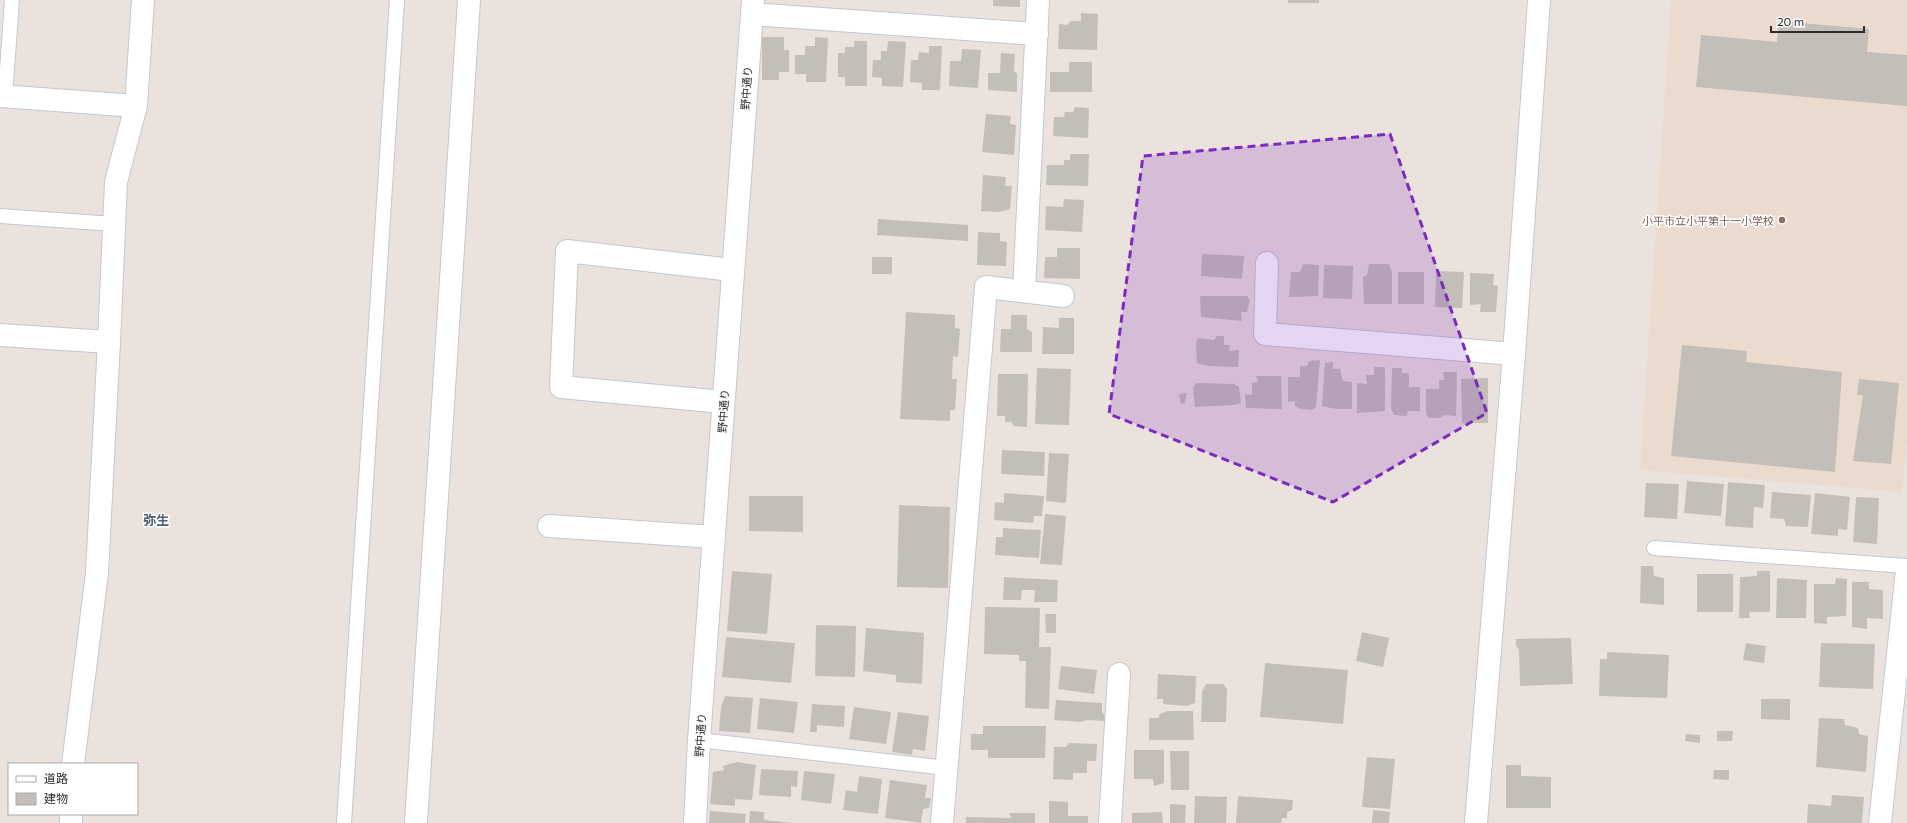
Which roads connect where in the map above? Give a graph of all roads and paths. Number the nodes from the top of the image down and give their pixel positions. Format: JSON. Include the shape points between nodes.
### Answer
{"nodes":[{"id":1,"x":12,"y":0,"type":"edge"},
{"id":2,"x":144,"y":0,"type":"edge"},
{"id":3,"x":397,"y":0,"type":"edge"},
{"id":4,"x":469,"y":0,"type":"edge"},
{"id":5,"x":1038,"y":0,"type":"edge"},
{"id":6,"x":1539,"y":0,"type":"edge"},
{"id":7,"x":752,"y":7,"type":"edge"},
{"id":8,"x":1037,"y":34,"type":"junction"},
{"id":9,"x":3,"y":97,"type":"edge"},
{"id":10,"x":136,"y":106,"type":"junction"},
{"id":11,"x":0,"y":216,"type":"edge"},
{"id":12,"x":114,"y":224,"type":"junction"},
{"id":13,"x":1267,"y":263,"type":"dead end"},
{"id":14,"x":732,"y":270,"type":"junction"},
{"id":15,"x":1024,"y":291,"type":"junction"},
{"id":16,"x":1063,"y":296,"type":"dead end"},
{"id":17,"x":0,"y":335,"type":"edge"},
{"id":18,"x":109,"y":342,"type":"junction"},
{"id":19,"x":1514,"y":354,"type":"junction"},
{"id":20,"x":723,"y":402,"type":"junction"},
{"id":21,"x":548,"y":526,"type":"dead end"},
{"id":22,"x":714,"y":537,"type":"junction"},
{"id":23,"x":1654,"y":548,"type":"dead end"},
{"id":24,"x":1907,"y":566,"type":"edge"},
{"id":25,"x":1907,"y":570,"type":"edge"},
{"id":26,"x":1119,"y":674,"type":"dead end"},
{"id":27,"x":699,"y":740,"type":"junction"},
{"id":28,"x":74,"y":763,"type":"edge"},
{"id":29,"x":947,"y":768,"type":"junction"},
{"id":30,"x":344,"y":823,"type":"edge"},
{"id":31,"x":416,"y":823,"type":"edge"},
{"id":32,"x":695,"y":823,"type":"edge"},
{"id":33,"x":942,"y":823,"type":"edge"},
{"id":34,"x":1110,"y":823,"type":"edge"},
{"id":35,"x":1476,"y":823,"type":"edge"},
{"id":36,"x":1880,"y":823,"type":"edge"}],
"edges":[{"from":1,"to":9,"type":"lane"},
{"from":2,"to":10,"type":"street"},
{"from":3,"to":30,"type":"lane"},
{"from":4,"to":31,"type":"street"},
{"from":5,"to":8,"type":"street"},
{"from":6,"to":19,"type":"street"},
{"from":7,"to":8,"type":"street"},
{"from":7,"to":14,"type":"street","name":"野中通り"},
{"from":8,"to":15,"type":"street"},
{"from":9,"to":10,"type":"street"},
{"from":10,"to":12,"type":"street","via":[[116,182]]},
{"from":11,"to":12,"type":"lane"},
{"from":12,"to":18,"type":"street"},
{"from":13,"to":19,"type":"street","via":[[1265,334]]},
{"from":14,"to":20,"type":"street","name":"野中通り"},
{"from":14,"to":20,"type":"street","via":[[567,251],[561,387]]},
{"from":15,"to":16,"type":"street"},
{"from":15,"to":29,"type":"street","via":[[986,287]]},
{"from":17,"to":18,"type":"street"},
{"from":18,"to":28,"type":"street","via":[[97,573]]},
{"from":19,"to":35,"type":"street"},
{"from":20,"to":22,"type":"street","name":"野中通り"},
{"from":21,"to":22,"type":"street"},
{"from":22,"to":27,"type":"street","name":"野中通り"},
{"from":23,"to":24,"type":"lane"},
{"from":25,"to":36,"type":"street"},
{"from":26,"to":34,"type":"street"},
{"from":27,"to":29,"type":"lane"},
{"from":27,"to":32,"type":"street","name":"野中通り"},
{"from":29,"to":33,"type":"street"}]}
